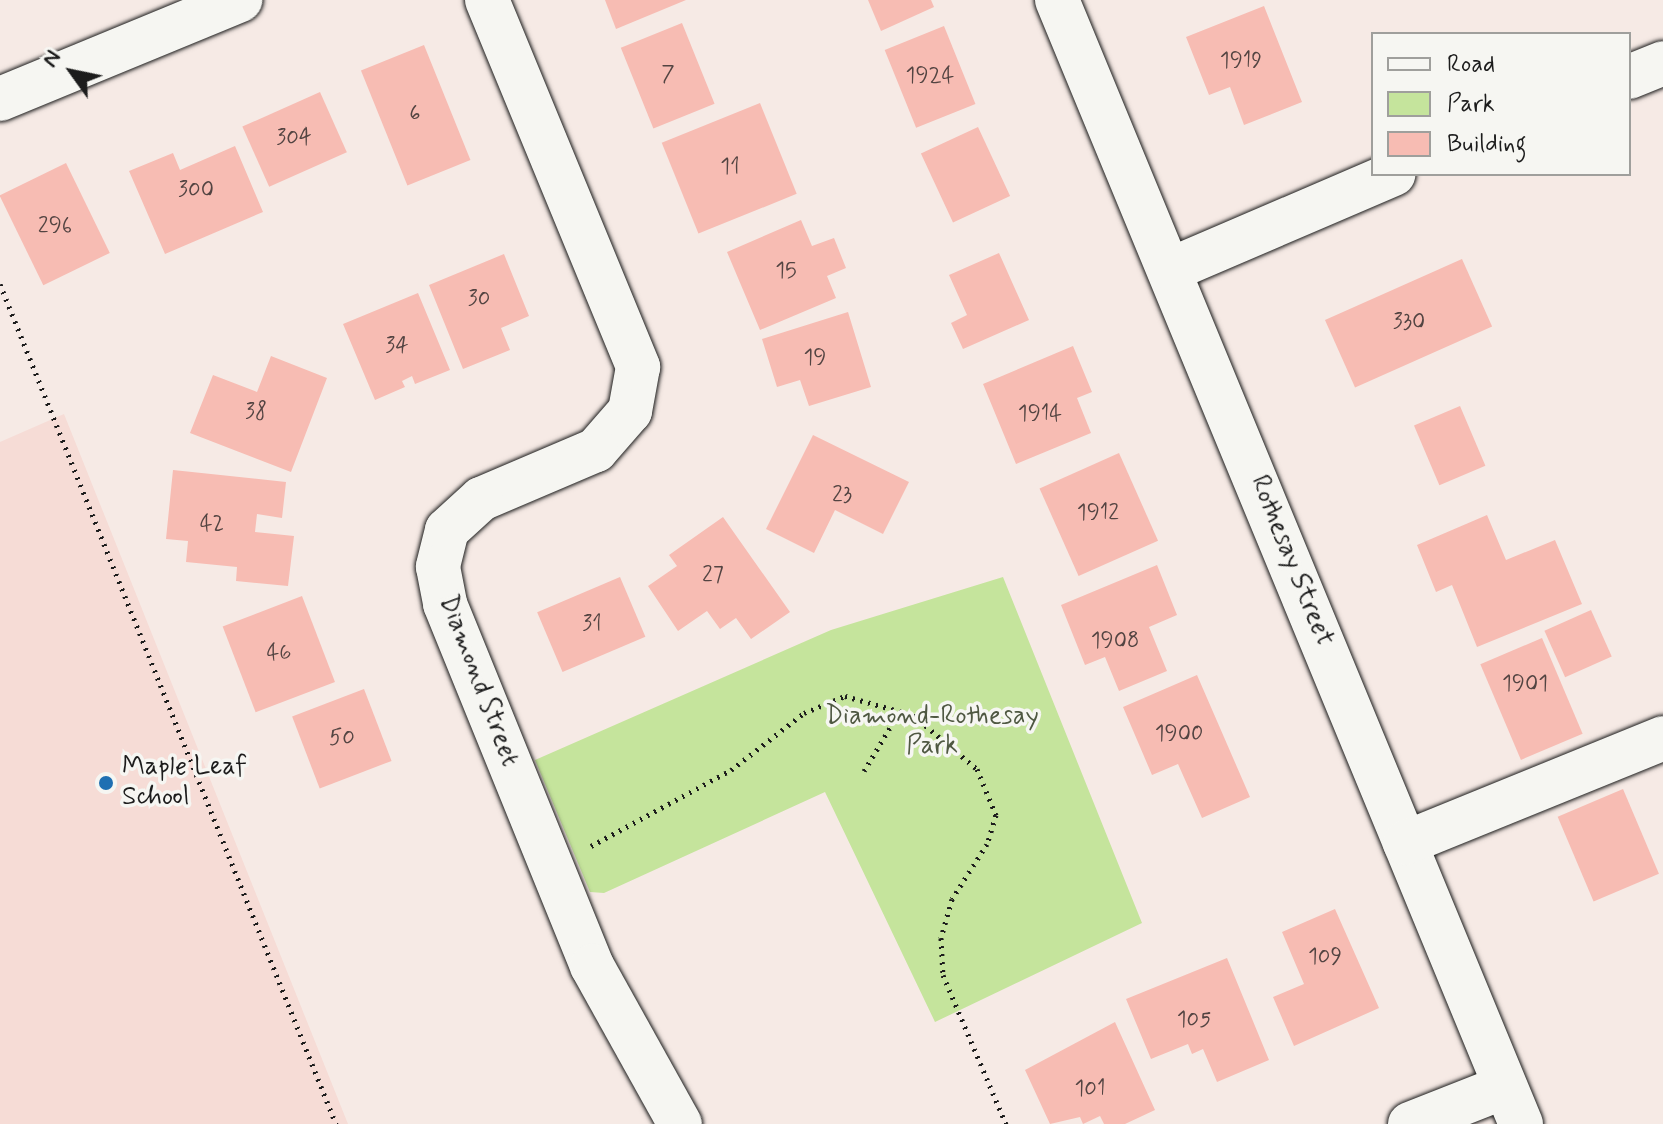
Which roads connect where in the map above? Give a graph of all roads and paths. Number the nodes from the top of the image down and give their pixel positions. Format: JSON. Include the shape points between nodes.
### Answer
{"nodes":[{"id":1,"x":240,"y":0,"type":"edge"},
{"id":2,"x":487,"y":0,"type":"edge"},
{"id":3,"x":1057,"y":0,"type":"edge"},
{"id":4,"x":1663,"y":63,"type":"edge"},
{"id":5,"x":1631,"y":76,"type":"edge"},
{"id":6,"x":0,"y":99,"type":"edge"},
{"id":7,"x":1389,"y":176,"type":"edge"},
{"id":8,"x":1172,"y":269,"type":"junction"},
{"id":9,"x":0,"y":284,"type":"edge"},
{"id":10,"x":900,"y":711,"type":"junction"},
{"id":11,"x":1663,"y":738,"type":"edge"},
{"id":12,"x":864,"y":771,"type":"dead end"},
{"id":13,"x":1405,"y":843,"type":"junction"},
{"id":14,"x":551,"y":867,"type":"junction"},
{"id":15,"x":1512,"y":1105,"type":"edge"},
{"id":16,"x":336,"y":1124,"type":"edge"},
{"id":17,"x":680,"y":1124,"type":"edge"},
{"id":18,"x":1006,"y":1124,"type":"edge"},
{"id":19,"x":1410,"y":1124,"type":"edge"}],
"edges":[{"from":1,"to":6,"type":"street"},
{"from":2,"to":14,"type":"street","name":"Diamond Street","via":[[638,367],[630,411],[596,450],[481,499],[447,530],[438,567],[445,604]]},
{"from":3,"to":8,"type":"street","name":"Rothesay Street"},
{"from":4,"to":5,"type":"street"},
{"from":7,"to":8,"type":"street"},
{"from":8,"to":13,"type":"street","name":"Rothesay Street"},
{"from":9,"to":16,"type":"path"},
{"from":10,"to":12,"type":"path"},
{"from":10,"to":14,"type":"path","via":[[845,696],[804,713],[731,770]]},
{"from":10,"to":18,"type":"path","via":[[913,715],[977,769],[996,815],[987,844],[952,899],[941,938],[943,975]]},
{"from":11,"to":13,"type":"street"},
{"from":13,"to":15,"type":"street","name":"Rothesay Street"},
{"from":14,"to":17,"type":"street","name":"Diamond Street","via":[[592,966]]},
{"from":15,"to":19,"type":"street"}]}
